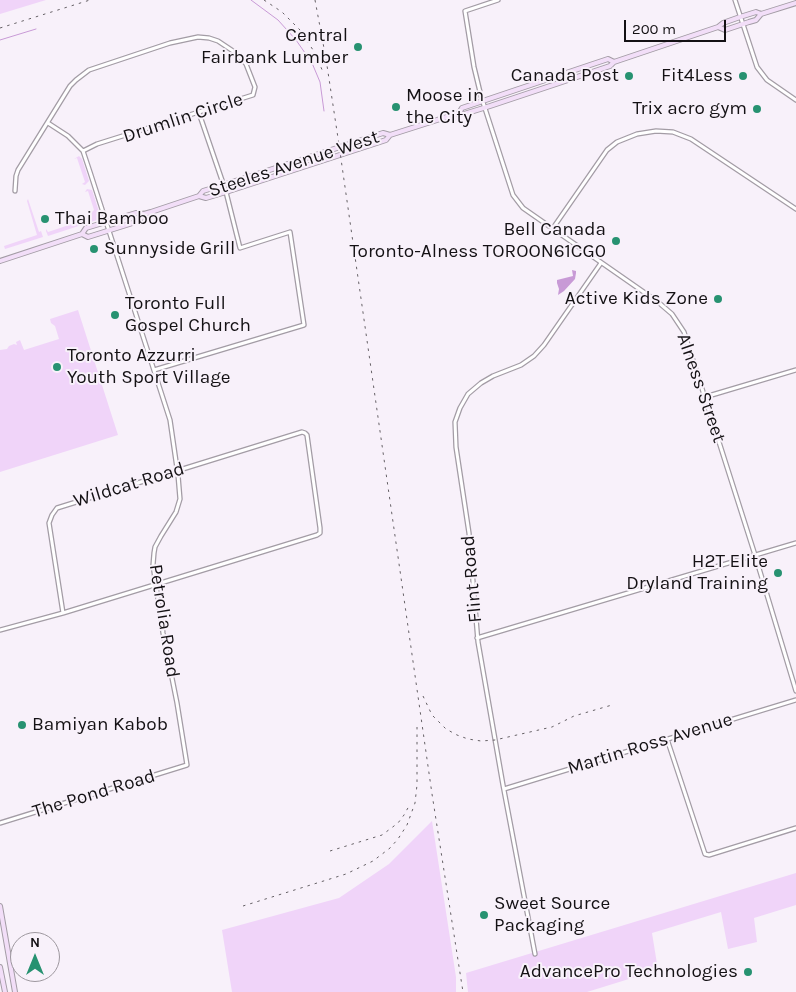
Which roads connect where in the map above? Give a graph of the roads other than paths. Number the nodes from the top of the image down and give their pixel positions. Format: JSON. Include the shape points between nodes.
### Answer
{"nodes":[{"id":1,"x":498,"y":0,"type":"edge"},
{"id":2,"x":735,"y":0,"type":"edge"},
{"id":3,"x":796,"y":3,"type":"edge"},
{"id":4,"x":761,"y":14,"type":"junction"},
{"id":5,"x":740,"y":17,"type":"junction"},
{"id":6,"x":742,"y":24,"type":"junction"},
{"id":7,"x":718,"y":28,"type":"junction"},
{"id":8,"x":614,"y":62,"type":"junction"},
{"id":9,"x":590,"y":65,"type":"junction"},
{"id":10,"x":592,"y":72,"type":"junction"},
{"id":11,"x":796,"y":100,"type":"edge"},
{"id":12,"x":483,"y":102,"type":"junction"},
{"id":13,"x":484,"y":108,"type":"junction"},
{"id":14,"x":199,"y":113,"type":"junction"},
{"id":15,"x":459,"y":113,"type":"junction"},
{"id":16,"x":48,"y":123,"type":"junction"},
{"id":17,"x":390,"y":135,"type":"junction"},
{"id":18,"x":83,"y":151,"type":"junction"},
{"id":19,"x":223,"y":185,"type":"junction"},
{"id":20,"x":15,"y":191,"type":"dead end"},
{"id":21,"x":226,"y":192,"type":"junction"},
{"id":22,"x":199,"y":196,"type":"junction"},
{"id":23,"x":796,"y":209,"type":"edge"},
{"id":24,"x":144,"y":214,"type":"junction"},
{"id":25,"x":106,"y":222,"type":"junction"},
{"id":26,"x":553,"y":228,"type":"junction"},
{"id":27,"x":109,"y":230,"type":"junction"},
{"id":28,"x":82,"y":234,"type":"junction"},
{"id":29,"x":0,"y":260,"type":"edge"},
{"id":30,"x":601,"y":263,"type":"junction"},
{"id":31,"x":154,"y":370,"type":"junction"},
{"id":32,"x":796,"y":370,"type":"edge"},
{"id":33,"x":706,"y":397,"type":"junction"},
{"id":34,"x":177,"y":471,"type":"junction"},
{"id":35,"x":796,"y":543,"type":"edge"},
{"id":36,"x":755,"y":555,"type":"junction"},
{"id":37,"x":156,"y":584,"type":"junction"},
{"id":38,"x":63,"y":613,"type":"junction"},
{"id":39,"x":0,"y":630,"type":"edge"},
{"id":40,"x":477,"y":638,"type":"junction"},
{"id":41,"x":796,"y":691,"type":"edge"},
{"id":42,"x":796,"y":700,"type":"edge"},
{"id":43,"x":667,"y":740,"type":"junction"},
{"id":44,"x":187,"y":765,"type":"joint"},
{"id":45,"x":504,"y":789,"type":"junction"},
{"id":46,"x":0,"y":823,"type":"edge"},
{"id":47,"x":796,"y":828,"type":"edge"},
{"id":48,"x":0,"y":906,"type":"edge"},
{"id":49,"x":535,"y":954,"type":"dead end"},
{"id":50,"x":0,"y":967,"type":"edge"},
{"id":51,"x":5,"y":992,"type":"edge"},
{"id":52,"x":15,"y":992,"type":"edge"}],
"edges":[{"from":1,"to":12,"type":"street","name":"Alness Street","via":[[465,11]]},
{"from":2,"to":5,"type":"street"},
{"from":3,"to":4,"type":"main road","name":"Steeles Avenue West"},
{"from":4,"to":5,"type":"main road","name":"Steeles Avenue West","via":[[756,12]]},
{"from":4,"to":6,"type":"main road","name":"Steeles Avenue West","via":[[756,20]]},
{"from":5,"to":6,"type":"street"},
{"from":5,"to":7,"type":"main road","name":"Steeles Avenue West"},
{"from":6,"to":7,"type":"main road","name":"Steeles Avenue West","via":[[725,30]]},
{"from":6,"to":11,"type":"street","via":[[761,73]]},
{"from":7,"to":8,"type":"main road","name":"Steeles Avenue West"},
{"from":8,"to":9,"type":"main road","name":"Steeles Avenue West","via":[[608,59]]},
{"from":8,"to":10,"type":"main road","name":"Steeles Avenue West"},
{"from":9,"to":10,"type":"main road"},
{"from":9,"to":12,"type":"main road","name":"Steeles Avenue West"},
{"from":10,"to":13,"type":"main road","name":"Steeles Avenue West"},
{"from":12,"to":13,"type":"street","name":"Alness Street"},
{"from":12,"to":15,"type":"main road","name":"Steeles Avenue West","via":[[462,108]]},
{"from":13,"to":15,"type":"main road","name":"Steeles Avenue West"},
{"from":13,"to":26,"type":"street","name":"Alness Street","via":[[513,195],[523,208]]},
{"from":14,"to":16,"type":"street","name":"Drumlin Circle","via":[[253,95],[255,87],[246,64],[236,53],[209,38],[170,43],[89,70],[70,86]]},
{"from":14,"to":18,"type":"street","name":"Drumlin Circle"},
{"from":14,"to":19,"type":"street"},
{"from":15,"to":17,"type":"main road","name":"Steeles Avenue West"},
{"from":16,"to":18,"type":"street"},
{"from":16,"to":20,"type":"street","via":[[18,170]]},
{"from":17,"to":19,"type":"main road","name":"Steeles Avenue West","via":[[383,133]]},
{"from":17,"to":21,"type":"main road","name":"Steeles Avenue West","via":[[386,140]]},
{"from":18,"to":25,"type":"street","name":"Petrolia Road"},
{"from":19,"to":21,"type":"street"},
{"from":19,"to":22,"type":"main road","name":"Steeles Avenue West","via":[[203,191]]},
{"from":21,"to":22,"type":"main road","name":"Steeles Avenue West","via":[[206,198]]},
{"from":21,"to":31,"type":"street","via":[[240,248],[290,232],[304,324]]},
{"from":22,"to":24,"type":"main road","name":"Steeles Avenue West"},
{"from":23,"to":26,"type":"street","via":[[691,139],[673,132],[656,131],[637,134],[607,150]]},
{"from":24,"to":25,"type":"main road","name":"Steeles Avenue West","via":[[136,213]]},
{"from":24,"to":27,"type":"main road","name":"Steeles Avenue West","via":[[139,221]]},
{"from":25,"to":27,"type":"street","name":"Petrolia Road"},
{"from":25,"to":28,"type":"main road","name":"Steeles Avenue West","via":[[86,228]]},
{"from":26,"to":30,"type":"street","name":"Alness Street"},
{"from":27,"to":28,"type":"main road","name":"Steeles Avenue West","via":[[88,237]]},
{"from":27,"to":31,"type":"street","name":"Petrolia Road"},
{"from":28,"to":29,"type":"main road","name":"Steeles Avenue West"},
{"from":30,"to":33,"type":"street","name":"Alness Street","via":[[672,314],[684,332]]},
{"from":30,"to":40,"type":"street","name":"Flint Road","via":[[534,356],[481,383],[468,394],[460,408],[456,422],[456,447],[469,532]]},
{"from":31,"to":34,"type":"street","name":"Petrolia Road","via":[[170,420]]},
{"from":32,"to":33,"type":"street"},
{"from":33,"to":36,"type":"street","name":"Alness Street"},
{"from":34,"to":37,"type":"street","name":"Petrolia Road","via":[[178,507],[154,553]]},
{"from":34,"to":37,"type":"street","name":"Wildcat Road","via":[[305,433],[320,528],[318,534]]},
{"from":34,"to":38,"type":"street","name":"Wildcat Road","via":[[61,506],[54,512],[50,527]]},
{"from":35,"to":36,"type":"street"},
{"from":36,"to":40,"type":"street"},
{"from":36,"to":41,"type":"street","name":"Alness Street"},
{"from":37,"to":38,"type":"street"},
{"from":37,"to":44,"type":"street","name":"Petrolia Road"},
{"from":38,"to":39,"type":"street"},
{"from":40,"to":45,"type":"street","name":"Flint Road"},
{"from":42,"to":43,"type":"street","name":"Martin Ross Avenue"},
{"from":43,"to":45,"type":"street","name":"Martin Ross Avenue"},
{"from":43,"to":47,"type":"street","via":[[705,854]]},
{"from":44,"to":46,"type":"street","name":"The Pond Road"},
{"from":45,"to":49,"type":"street","name":"Flint Road"},
{"from":48,"to":52,"type":"main road"},
{"from":50,"to":51,"type":"main road"}]}
